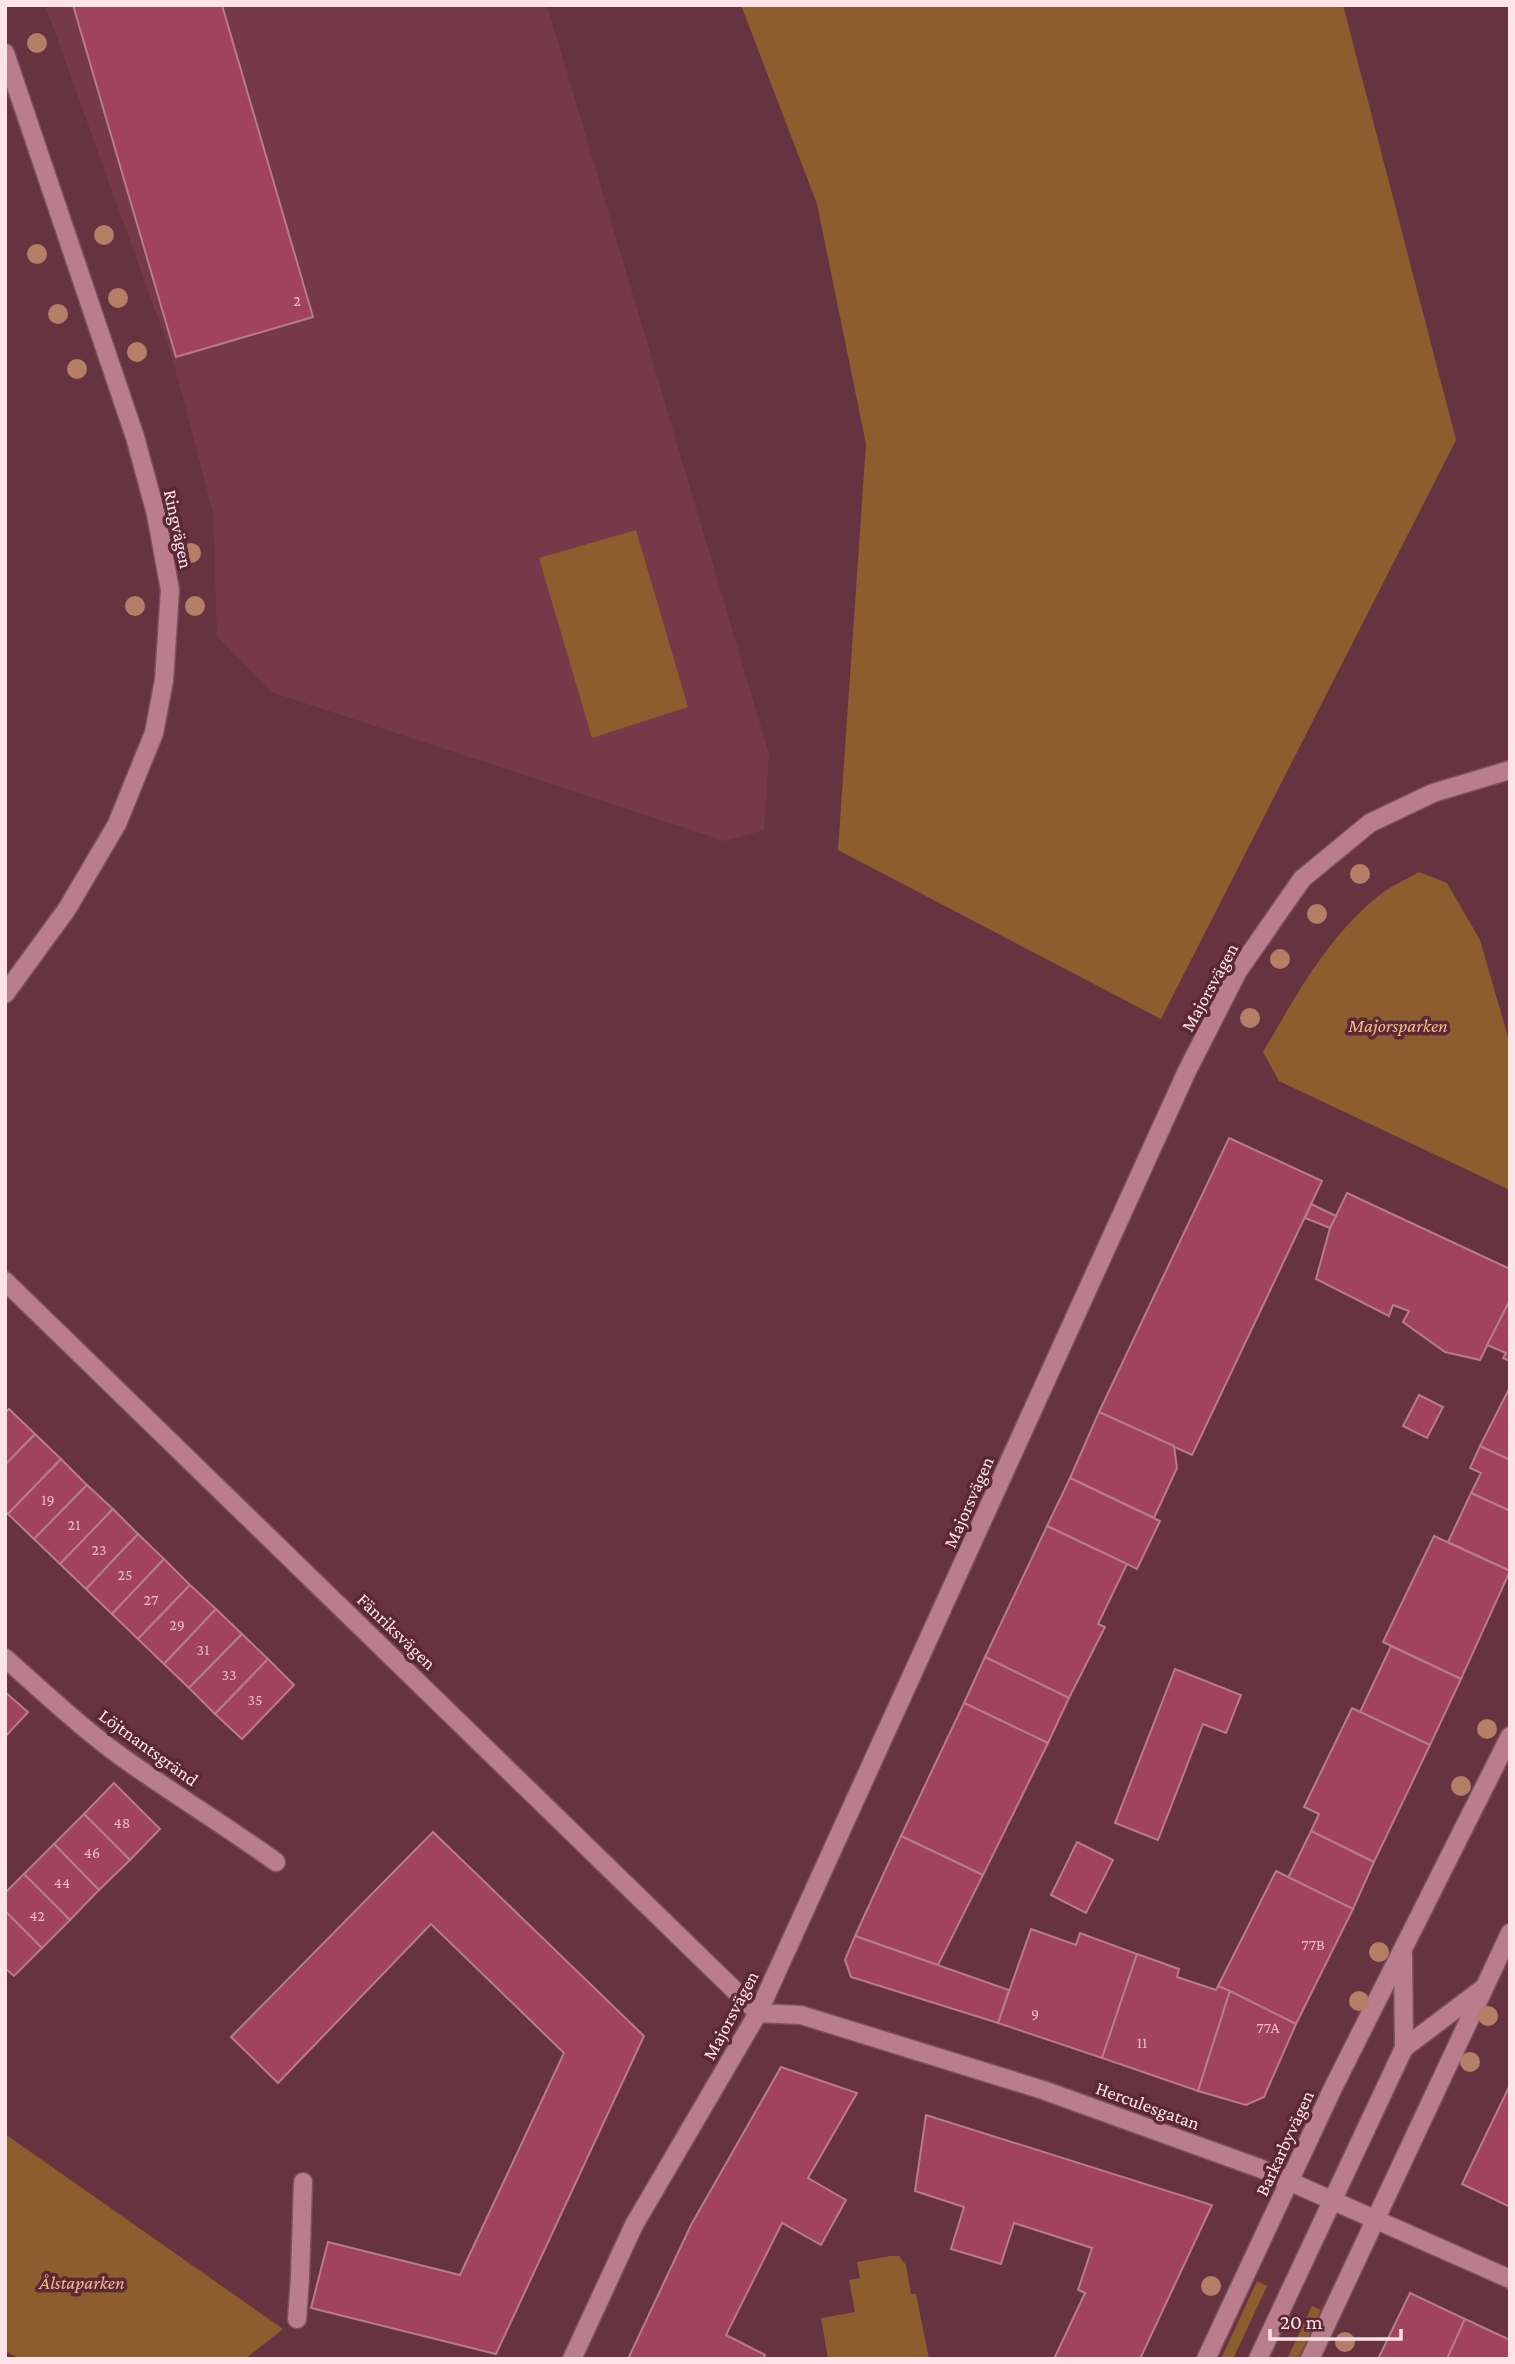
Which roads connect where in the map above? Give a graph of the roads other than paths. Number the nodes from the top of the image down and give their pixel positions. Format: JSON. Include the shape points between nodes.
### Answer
{"nodes":[{"id":1,"x":5,"y":53,"type":"edge"},
{"id":2,"x":1510,"y":769,"type":"edge"},
{"id":3,"x":5,"y":994,"type":"edge"},
{"id":4,"x":5,"y":1281,"type":"edge"},
{"id":5,"x":5,"y":1658,"type":"edge"},
{"id":6,"x":1510,"y":1736,"type":"edge"},
{"id":7,"x":276,"y":1861,"type":"dead end"},
{"id":8,"x":1510,"y":1933,"type":"edge"},
{"id":9,"x":1403,"y":1948,"type":"junction"},
{"id":10,"x":1484,"y":1988,"type":"junction"},
{"id":11,"x":758,"y":2013,"type":"junction"},
{"id":12,"x":1404,"y":2048,"type":"junction"},
{"id":13,"x":303,"y":2182,"type":"dead end"},
{"id":14,"x":1289,"y":2182,"type":"junction"},
{"id":15,"x":1333,"y":2199,"type":"junction"},
{"id":16,"x":1376,"y":2219,"type":"junction"},
{"id":17,"x":1510,"y":2279,"type":"edge"},
{"id":18,"x":297,"y":2319,"type":"dead end"},
{"id":19,"x":572,"y":2359,"type":"edge"},
{"id":20,"x":1206,"y":2359,"type":"edge"},
{"id":21,"x":1258,"y":2359,"type":"edge"},
{"id":22,"x":1310,"y":2359,"type":"edge"}],
"edges":[{"from":1,"to":3,"type":"street","name":"Ringvägen","via":[[135,438],[170,590],[164,680],[154,733],[117,824],[67,909]]},
{"from":2,"to":11,"type":"street","name":"Majorsvägen","via":[[1433,793],[1370,823],[1302,879],[1238,971],[1187,1071]]},
{"from":4,"to":11,"type":"street","name":"Fänriksvägen"},
{"from":5,"to":7,"type":"street","name":"Löjtnantsgränd","via":[[132,1765]]},
{"from":6,"to":9,"type":"street","name":"Barkarbyvägen"},
{"from":8,"to":10,"type":"street","name":"Barkarbyvägen"},
{"from":9,"to":12,"type":"street","name":"Barkarbyvägen"},
{"from":9,"to":14,"type":"street","name":"Barkarbyvägen"},
{"from":10,"to":12,"type":"street","name":"Barkarbyvägen"},
{"from":10,"to":16,"type":"street","name":"Barkarbyvägen"},
{"from":11,"to":14,"type":"street","name":"Herculesgatan","via":[[801,2015],[1044,2090]]},
{"from":11,"to":19,"type":"street","name":"Majorsvägen","via":[[634,2225]]},
{"from":12,"to":15,"type":"street","name":"Barkarbyvägen"},
{"from":13,"to":18,"type":"street"},
{"from":14,"to":15,"type":"street","name":"Herculesgatan"},
{"from":14,"to":20,"type":"street","name":"Barkarbyvägen"},
{"from":15,"to":16,"type":"street","name":"Herculesgatan"},
{"from":15,"to":21,"type":"street","name":"Barkarbyvägen"},
{"from":16,"to":17,"type":"street","name":"Herculesgatan"},
{"from":16,"to":22,"type":"street","name":"Barkarbyvägen"}]}
